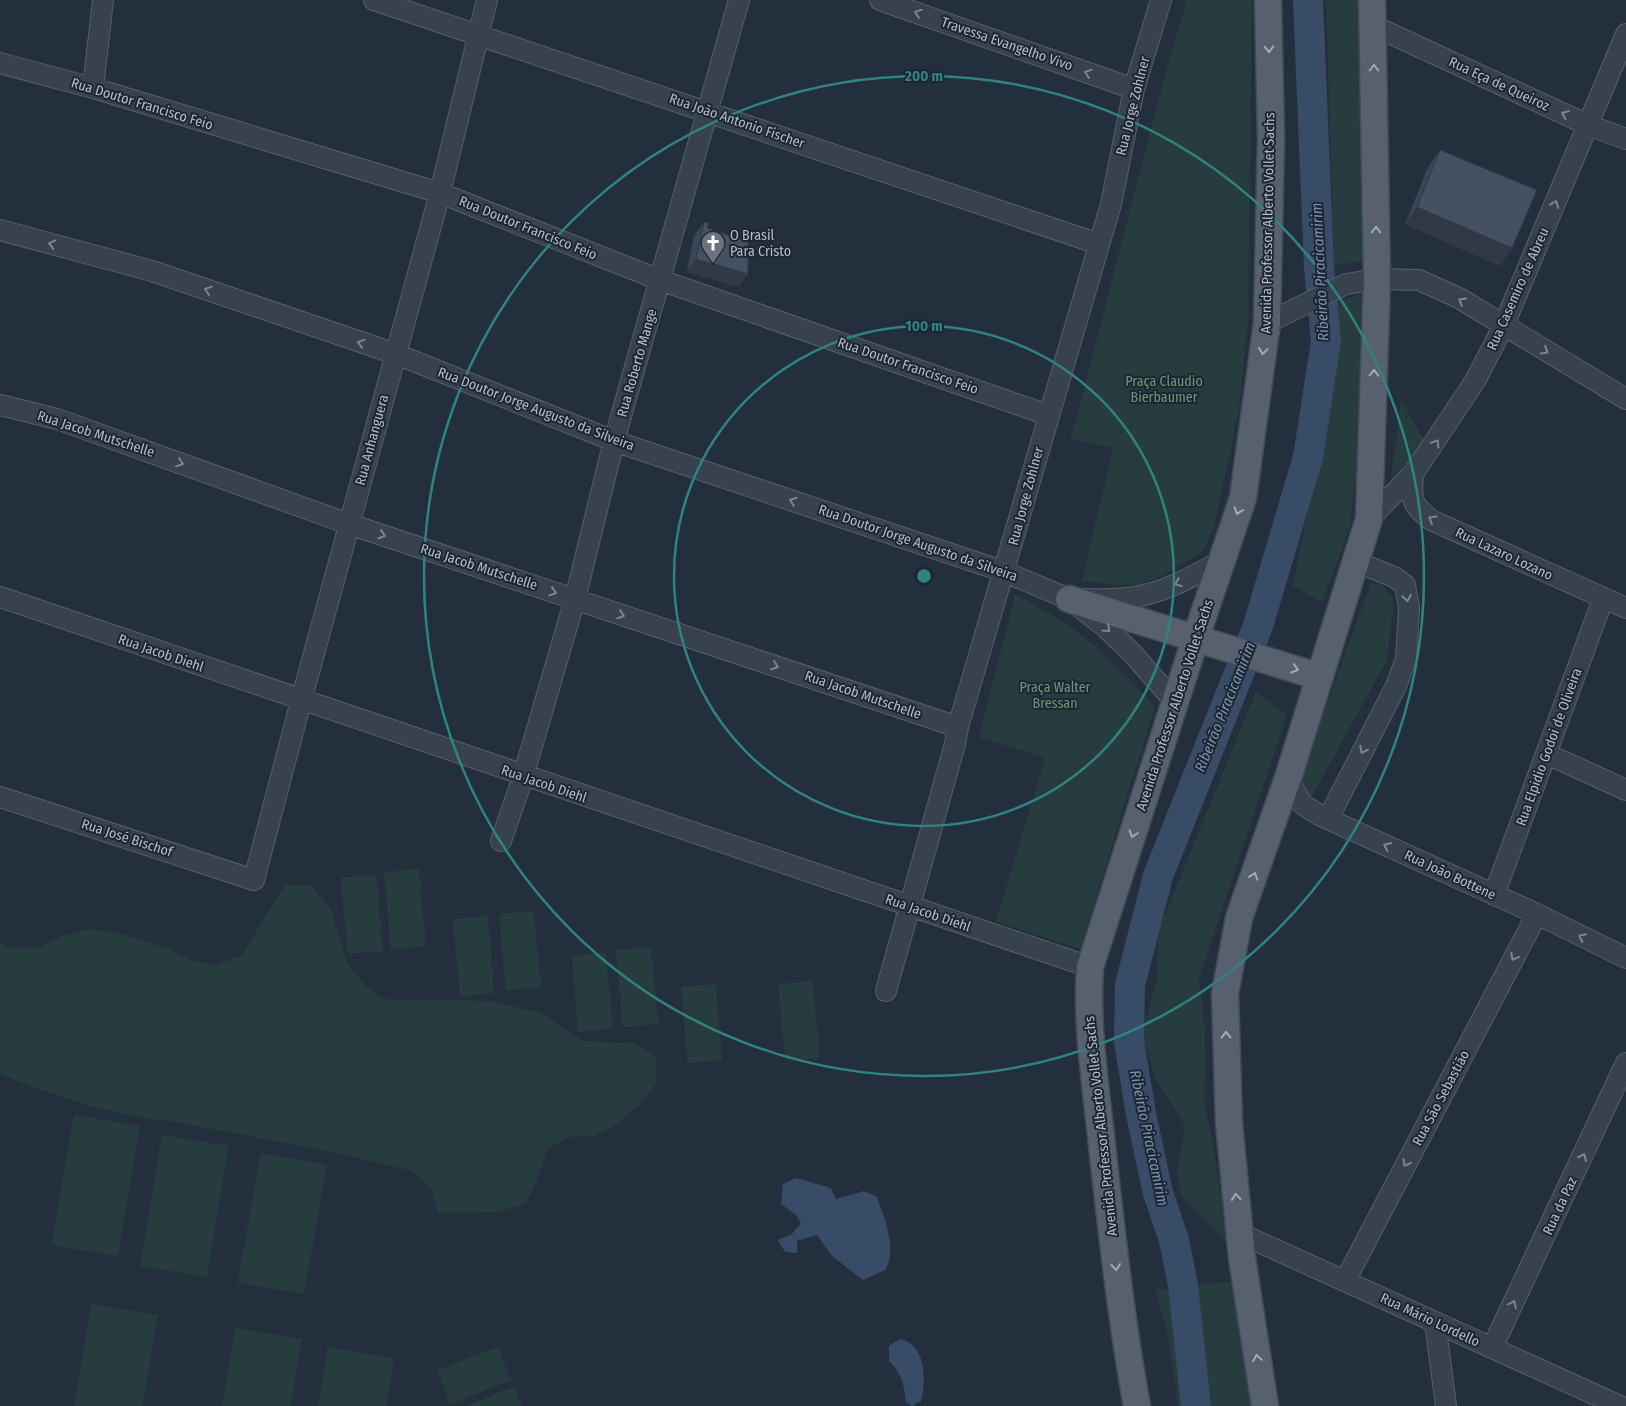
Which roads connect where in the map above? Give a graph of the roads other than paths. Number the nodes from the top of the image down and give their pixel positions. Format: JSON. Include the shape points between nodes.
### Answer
{"nodes":[{"id":1,"x":103,"y":0,"type":"edge"},
{"id":2,"x":374,"y":0,"type":"edge"},
{"id":3,"x":487,"y":0,"type":"edge"},
{"id":4,"x":739,"y":0,"type":"edge"},
{"id":5,"x":880,"y":0,"type":"edge"},
{"id":6,"x":1161,"y":0,"type":"edge"},
{"id":7,"x":1268,"y":0,"type":"edge"},
{"id":8,"x":1372,"y":0,"type":"edge"},
{"id":9,"x":1374,"y":26,"type":"junction"},
{"id":10,"x":478,"y":33,"type":"junction"},
{"id":11,"x":1626,"y":34,"type":"edge"},
{"id":12,"x":0,"y":63,"type":"edge"},
{"id":13,"x":93,"y":88,"type":"junction"},
{"id":14,"x":1134,"y":89,"type":"junction"},
{"id":15,"x":708,"y":111,"type":"junction"},
{"id":16,"x":1588,"y":125,"type":"junction"},
{"id":17,"x":1626,"y":139,"type":"edge"},
{"id":18,"x":440,"y":193,"type":"junction"},
{"id":19,"x":0,"y":230,"type":"edge"},
{"id":20,"x":1099,"y":244,"type":"junction"},
{"id":21,"x":1377,"y":279,"type":"junction"},
{"id":22,"x":660,"y":280,"type":"junction"},
{"id":23,"x":1277,"y":318,"type":"junction"},
{"id":24,"x":1503,"y":327,"type":"junction"},
{"id":25,"x":396,"y":354,"type":"junction"},
{"id":26,"x":1626,"y":399,"type":"edge"},
{"id":27,"x":0,"y":405,"type":"edge"},
{"id":28,"x":1048,"y":415,"type":"junction"},
{"id":29,"x":614,"y":441,"type":"junction"},
{"id":30,"x":1413,"y":474,"type":"junction"},
{"id":31,"x":1369,"y":519,"type":"junction"},
{"id":32,"x":349,"y":524,"type":"junction"},
{"id":33,"x":1221,"y":561,"type":"junction"},
{"id":34,"x":1357,"y":562,"type":"junction"},
{"id":35,"x":1005,"y":572,"type":"junction"},
{"id":36,"x":0,"y":597,"type":"edge"},
{"id":37,"x":575,"y":599,"type":"junction"},
{"id":38,"x":1069,"y":599,"type":"junction"},
{"id":39,"x":1602,"y":599,"type":"junction"},
{"id":40,"x":1626,"y":608,"type":"edge"},
{"id":41,"x":1196,"y":637,"type":"junction"},
{"id":42,"x":1320,"y":677,"type":"junction"},
{"id":43,"x":301,"y":701,"type":"junction"},
{"id":44,"x":1176,"y":703,"type":"junction"},
{"id":45,"x":958,"y":727,"type":"junction"},
{"id":46,"x":1547,"y":754,"type":"junction"},
{"id":47,"x":523,"y":776,"type":"junction"},
{"id":48,"x":1288,"y":778,"type":"junction"},
{"id":49,"x":1626,"y":790,"type":"edge"},
{"id":50,"x":0,"y":797,"type":"edge"},
{"id":51,"x":1328,"y":819,"type":"junction"},
{"id":52,"x":501,"y":841,"type":"dead end"},
{"id":53,"x":254,"y":880,"type":"joint"},
{"id":54,"x":1494,"y":895,"type":"junction"},
{"id":55,"x":908,"y":906,"type":"junction"},
{"id":56,"x":1536,"y":914,"type":"junction"},
{"id":57,"x":1626,"y":958,"type":"edge"},
{"id":58,"x":1090,"y":967,"type":"junction"},
{"id":59,"x":886,"y":991,"type":"dead end"},
{"id":60,"x":1626,"y":1063,"type":"edge"},
{"id":61,"x":1239,"y":1233,"type":"junction"},
{"id":62,"x":1345,"y":1281,"type":"junction"},
{"id":63,"x":1435,"y":1322,"type":"junction"},
{"id":64,"x":1492,"y":1348,"type":"junction"},
{"id":65,"x":1137,"y":1406,"type":"edge"},
{"id":66,"x":1265,"y":1406,"type":"edge"},
{"id":67,"x":1446,"y":1406,"type":"edge"},
{"id":68,"x":1620,"y":1406,"type":"edge"}],
"edges":[{"from":1,"to":13,"type":"street"},
{"from":2,"to":10,"type":"street","name":"Rua João Antonio Fischer"},
{"from":3,"to":10,"type":"street","name":"Rua Anhanguera"},
{"from":4,"to":15,"type":"street","name":"Rua Roberto Mange"},
{"from":14,"to":5,"type":"street","name":"Travessa Evangelho Vivo","one_way":true},
{"from":6,"to":14,"type":"street","name":"Rua Jorge Zohlner"},
{"from":7,"to":23,"type":"main road","name":"Avenida Professor Alberto Vollet Sachs","one_way":true},
{"from":8,"to":9,"type":"main road"},
{"from":16,"to":9,"type":"street","name":"Rua Eça de Queiroz","one_way":true},
{"from":21,"to":9,"type":"main road","one_way":true},
{"from":10,"to":15,"type":"street","name":"Rua João Antonio Fischer"},
{"from":10,"to":18,"type":"street","name":"Rua Anhanguera"},
{"from":11,"to":16,"type":"street","name":"Rua Casemiro de Abreu"},
{"from":12,"to":13,"type":"street","name":"Rua Doutor Francisco Feio"},
{"from":13,"to":18,"type":"street","name":"Rua Doutor Francisco Feio"},
{"from":14,"to":20,"type":"street","name":"Rua Jorge Zohlner","via":[[1111,204]]},
{"from":15,"to":20,"type":"street","name":"Rua João Antonio Fischer"},
{"from":15,"to":22,"type":"street","name":"Rua Roberto Mange"},
{"from":16,"to":17,"type":"street","name":"Rua Eça de Queiroz"},
{"from":24,"to":16,"type":"street","name":"Rua Casemiro de Abreu","one_way":true},
{"from":18,"to":22,"type":"street","name":"Rua Doutor Francisco Feio"},
{"from":18,"to":25,"type":"street","name":"Rua Anhanguera"},
{"from":25,"to":19,"type":"street","name":"Rua Doutor Jorge Augusto da Silveira","one_way":true,"via":[[152,271]]},
{"from":20,"to":28,"type":"street","name":"Rua Jorge Zohlner"},
{"from":21,"to":23,"type":"street","via":[[1346,284]]},
{"from":24,"to":21,"type":"street","one_way":true,"via":[[1419,280]]},
{"from":31,"to":21,"type":"main road","one_way":true},
{"from":22,"to":28,"type":"street","name":"Rua Doutor Francisco Feio"},
{"from":22,"to":29,"type":"street","name":"Rua Roberto Mange"},
{"from":23,"to":33,"type":"main road","name":"Avenida Professor Alberto Vollet Sachs","one_way":true,"via":[[1243,498]]},
{"from":24,"to":26,"type":"street","one_way":true},
{"from":30,"to":24,"type":"street","name":"Rua Casemiro de Abreu","one_way":true,"via":[[1476,381]]},
{"from":25,"to":29,"type":"street","name":"Rua Doutor Jorge Augusto da Silveira"},
{"from":25,"to":32,"type":"street","name":"Rua Anhanguera"},
{"from":27,"to":32,"type":"street","name":"Rua Jacob Mutschelle","one_way":true,"via":[[57,419]]},
{"from":28,"to":35,"type":"street","name":"Rua Jorge Zohlner"},
{"from":35,"to":29,"type":"street","name":"Rua Doutor Jorge Augusto da Silveira","one_way":true},
{"from":29,"to":37,"type":"street","name":"Rua Roberto Mange"},
{"from":30,"to":31,"type":"street","name":"Rua Casemiro de Abreu"},
{"from":39,"to":30,"type":"street","name":"Rua Lazaro Lozano","one_way":true,"via":[[1431,520],[1416,508],[1412,497]]},
{"from":31,"to":34,"type":"main road"},
{"from":32,"to":37,"type":"street","name":"Rua Jacob Mutschelle","one_way":true},
{"from":32,"to":43,"type":"street","name":"Rua Anhanguera"},
{"from":33,"to":38,"type":"street","name":"Rua Doutor Jorge Augusto da Silveira","one_way":true,"via":[[1154,592],[1127,598]]},
{"from":33,"to":41,"type":"main road","name":"Avenida Professor Alberto Vollet Sachs"},
{"from":34,"to":42,"type":"main road"},
{"from":34,"to":51,"type":"street","one_way":true,"via":[[1405,585],[1409,608],[1406,659]]},
{"from":35,"to":38,"type":"street","name":"Rua Doutor Jorge Augusto da Silveira"},
{"from":35,"to":45,"type":"street","name":"Rua Jorge Zohlner"},
{"from":36,"to":43,"type":"street","name":"Rua Jacob Diehl"},
{"from":37,"to":45,"type":"street","name":"Rua Jacob Mutschelle","one_way":true},
{"from":37,"to":47,"type":"street","name":"Rua Roberto Mange"},
{"from":38,"to":41,"type":"main road"},
{"from":38,"to":44,"type":"street","name":"Rua Doutor Jorge Augusto da Silveira","one_way":true,"via":[[1132,652]]},
{"from":39,"to":40,"type":"street","name":"Rua Lazaro Lozano"},
{"from":39,"to":46,"type":"street","name":"Rua Elpidio Godoi de Oliveira"},
{"from":41,"to":42,"type":"main road","one_way":true,"via":[[1225,649]]},
{"from":41,"to":44,"type":"main road","name":"Avenida Professor Alberto Vollet Sachs"},
{"from":42,"to":48,"type":"main road"},
{"from":43,"to":47,"type":"street","name":"Rua Jacob Diehl"},
{"from":43,"to":53,"type":"street","name":"Rua Anhanguera"},
{"from":44,"to":58,"type":"main road","name":"Avenida Professor Alberto Vollet Sachs","one_way":true},
{"from":45,"to":55,"type":"street","name":"Rua Jorge Zohlner"},
{"from":46,"to":49,"type":"street"},
{"from":46,"to":54,"type":"street","name":"Rua Elpidio Godoi de Oliveira"},
{"from":47,"to":52,"type":"street","name":"Rua Roberto Mange"},
{"from":47,"to":55,"type":"street","name":"Rua Jacob Diehl"},
{"from":48,"to":51,"type":"street","name":"Rua João Bottene","via":[[1302,804]]},
{"from":61,"to":48,"type":"main road","one_way":true,"via":[[1229,1123],[1225,994],[1240,918]]},
{"from":50,"to":53,"type":"street","name":"Rua José Bischof"},
{"from":54,"to":51,"type":"street","name":"Rua João Bottene","one_way":true},
{"from":54,"to":56,"type":"street","name":"Rua João Bottene"},
{"from":55,"to":58,"type":"street","name":"Rua Jacob Diehl"},
{"from":55,"to":59,"type":"street","name":"Rua Jorge Zohlner"},
{"from":57,"to":56,"type":"street","name":"Rua João Bottene","one_way":true},
{"from":56,"to":62,"type":"street","name":"Rua São Sebastião","one_way":true},
{"from":58,"to":65,"type":"main road","name":"Avenida Professor Alberto Vollet Sachs","one_way":true,"via":[[1091,1060],[1116,1269]]},
{"from":64,"to":60,"type":"street","name":"Rua da Paz","one_way":true},
{"from":61,"to":62,"type":"street","name":"Rua Mário Lordello"},
{"from":66,"to":61,"type":"main road","one_way":true},
{"from":62,"to":63,"type":"street","name":"Rua Mário Lordello"},
{"from":63,"to":64,"type":"street","name":"Rua Mário Lordello"},
{"from":63,"to":67,"type":"street"},
{"from":64,"to":68,"type":"street","name":"Rua Mário Lordello"}]}
